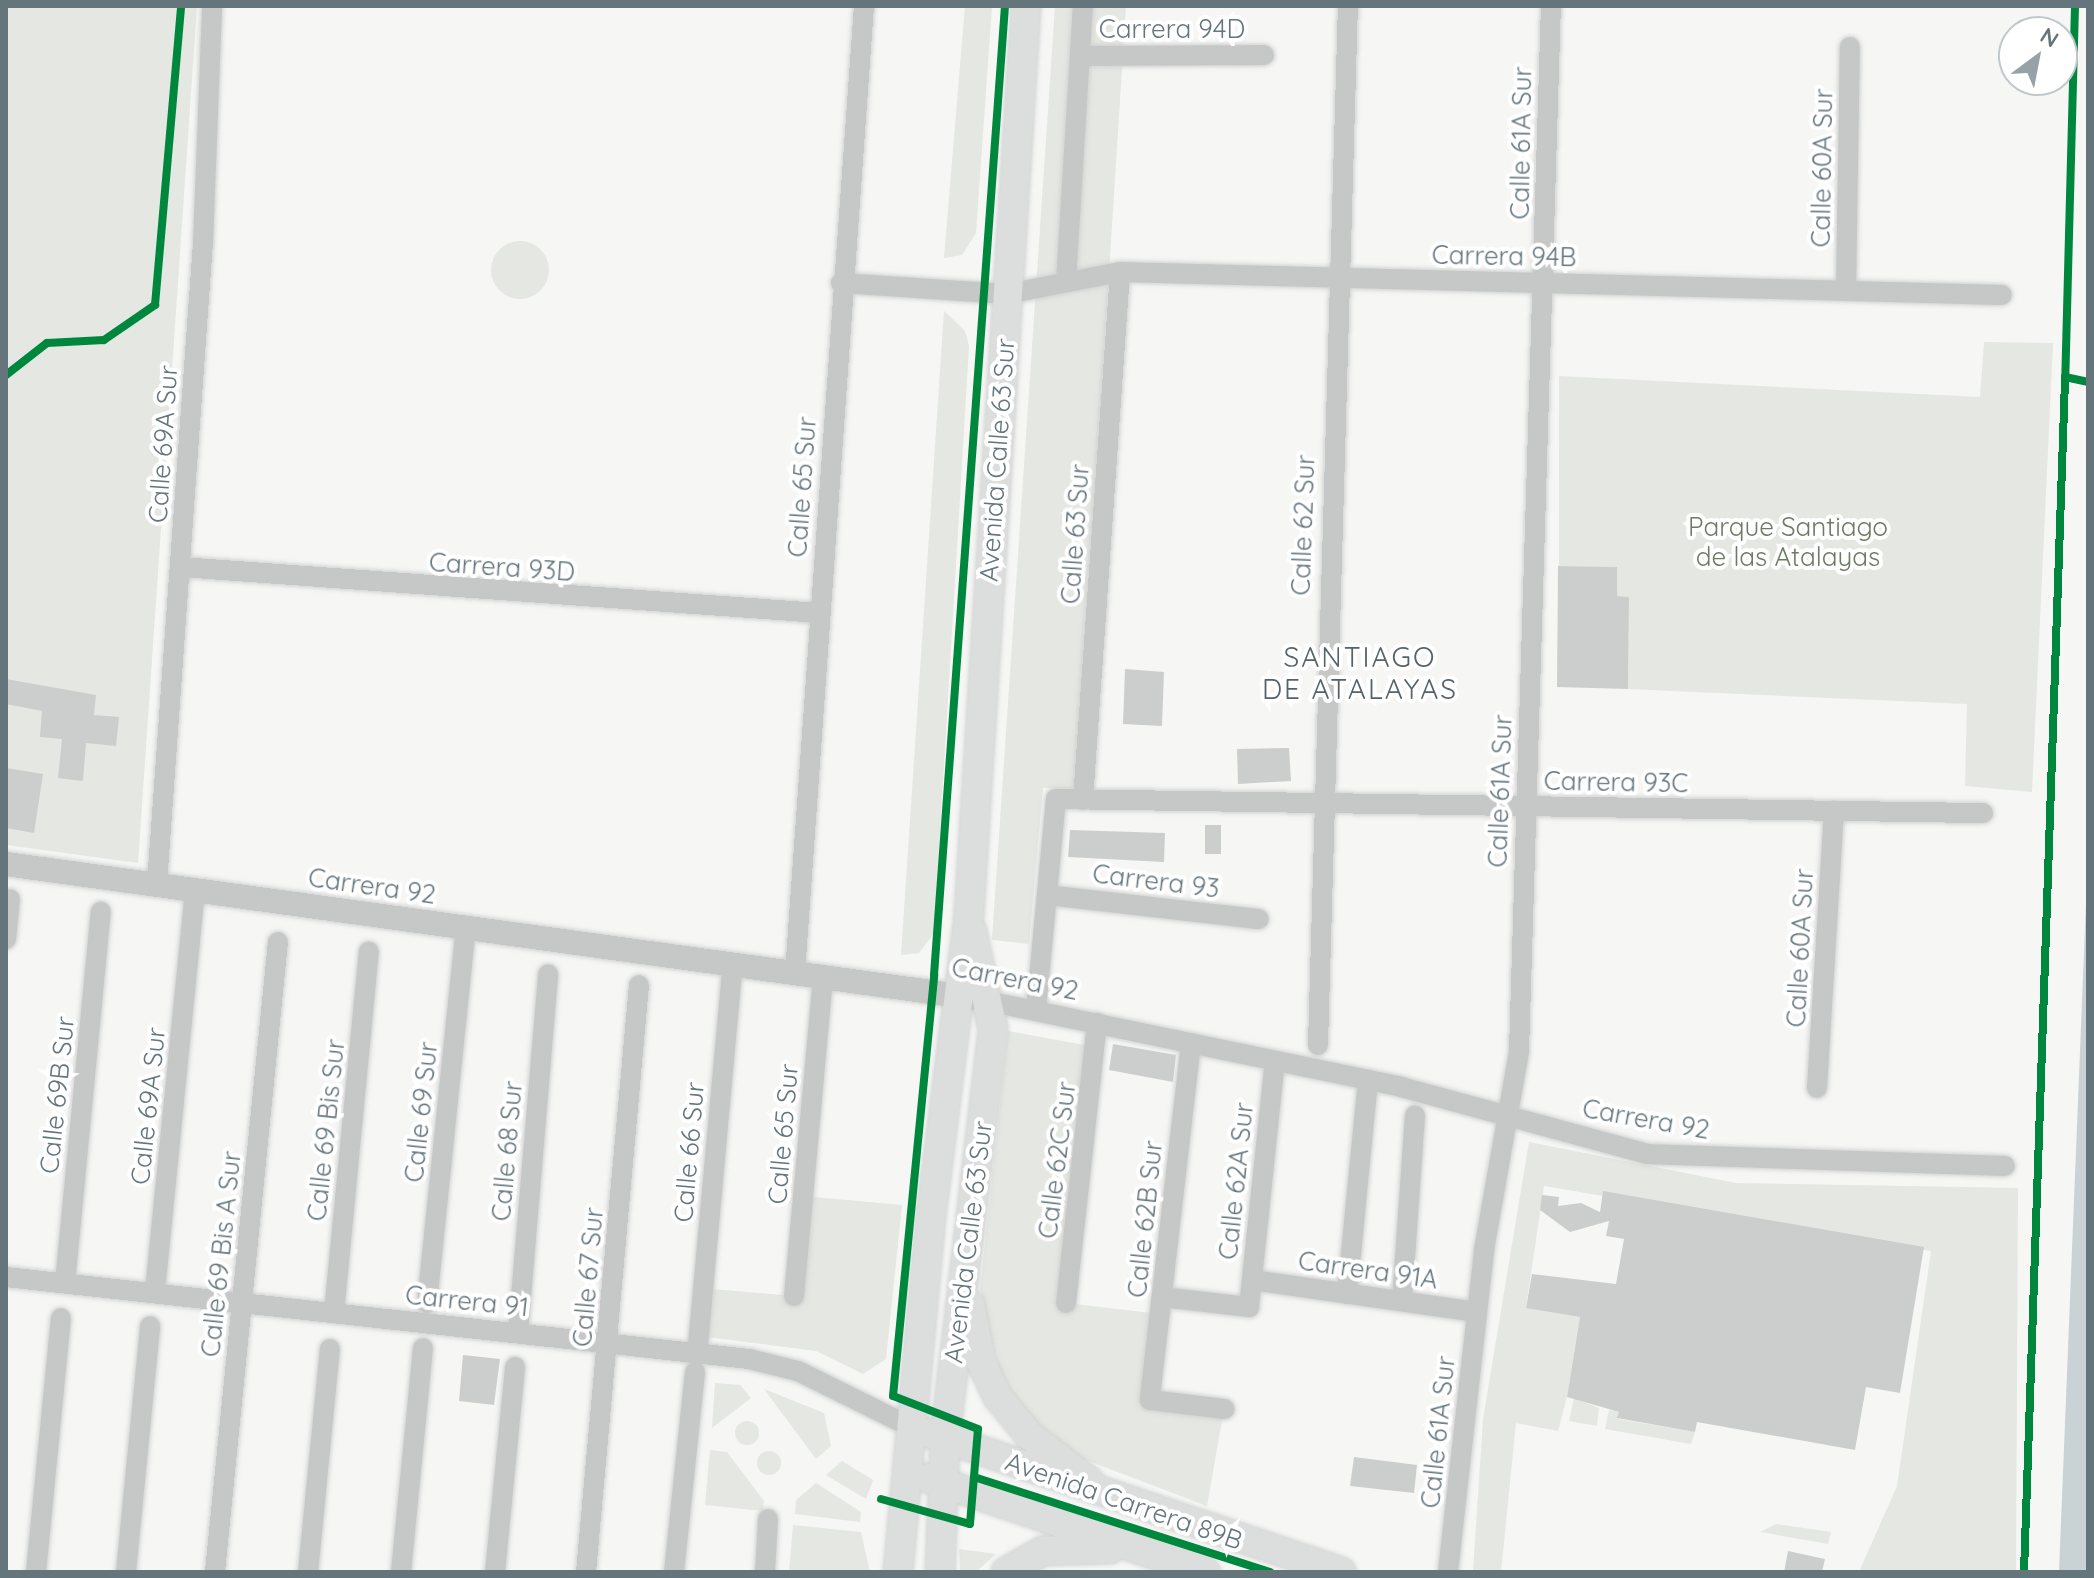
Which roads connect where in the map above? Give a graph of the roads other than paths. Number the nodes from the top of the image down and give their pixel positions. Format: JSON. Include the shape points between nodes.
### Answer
{"nodes":[{"id":1,"x":212,"y":6,"type":"edge"},
{"id":2,"x":864,"y":6,"type":"edge"},
{"id":3,"x":1026,"y":6,"type":"edge"},
{"id":4,"x":1083,"y":6,"type":"edge"},
{"id":5,"x":1348,"y":6,"type":"edge"},
{"id":6,"x":1551,"y":6,"type":"edge"},
{"id":7,"x":1850,"y":47,"type":"dead end"},
{"id":8,"x":1264,"y":55,"type":"dead end"},
{"id":9,"x":1080,"y":56,"type":"junction"},
{"id":10,"x":1120,"y":272,"type":"junction"},
{"id":11,"x":1336,"y":277,"type":"junction"},
{"id":12,"x":1066,"y":282,"type":"junction"},
{"id":13,"x":841,"y":283,"type":"junction"},
{"id":14,"x":1544,"y":283,"type":"junction"},
{"id":15,"x":1846,"y":291,"type":"junction"},
{"id":16,"x":1007,"y":294,"type":"junction"},
{"id":17,"x":2002,"y":295,"type":"dead end"},
{"id":18,"x":181,"y":567,"type":"junction"},
{"id":19,"x":819,"y":613,"type":"junction"},
{"id":20,"x":1083,"y":800,"type":"junction"},
{"id":21,"x":1322,"y":803,"type":"junction"},
{"id":22,"x":1526,"y":806,"type":"junction"},
{"id":23,"x":1834,"y":811,"type":"junction"},
{"id":24,"x":1983,"y":813,"type":"dead end"},
{"id":25,"x":6,"y":864,"type":"edge"},
{"id":26,"x":157,"y":884,"type":"junction"},
{"id":27,"x":195,"y":890,"type":"junction"},
{"id":28,"x":1047,"y":895,"type":"junction"},
{"id":29,"x":10,"y":899,"type":"dead end"},
{"id":30,"x":101,"y":912,"type":"dead end"},
{"id":31,"x":969,"y":914,"type":"junction"},
{"id":32,"x":1259,"y":919,"type":"dead end"},
{"id":33,"x":466,"y":927,"type":"junction"},
{"id":34,"x":6,"y":939,"type":"edge"},
{"id":35,"x":278,"y":942,"type":"dead end"},
{"id":36,"x":369,"y":952,"type":"dead end"},
{"id":37,"x":733,"y":964,"type":"junction"},
{"id":38,"x":795,"y":973,"type":"junction"},
{"id":39,"x":548,"y":974,"type":"dead end"},
{"id":40,"x":823,"y":976,"type":"junction"},
{"id":41,"x":639,"y":985,"type":"dead end"},
{"id":42,"x":956,"y":995,"type":"junction"},
{"id":43,"x":987,"y":1001,"type":"junction"},
{"id":44,"x":1036,"y":1010,"type":"junction"},
{"id":45,"x":1097,"y":1023,"type":"junction"},
{"id":46,"x":1191,"y":1043,"type":"junction"},
{"id":47,"x":1318,"y":1045,"type":"dead end"},
{"id":48,"x":1275,"y":1061,"type":"junction"},
{"id":49,"x":1368,"y":1080,"type":"junction"},
{"id":50,"x":1817,"y":1088,"type":"dead end"},
{"id":51,"x":1415,"y":1115,"type":"dead end"},
{"id":52,"x":1511,"y":1117,"type":"junction"},
{"id":53,"x":2005,"y":1166,"type":"dead end"},
{"id":54,"x":965,"y":1268,"type":"junction"},
{"id":55,"x":6,"y":1277,"type":"edge"},
{"id":56,"x":1252,"y":1280,"type":"junction"},
{"id":57,"x":156,"y":1281,"type":"dead end"},
{"id":58,"x":65,"y":1283,"type":"junction"},
{"id":59,"x":1347,"y":1294,"type":"junction"},
{"id":60,"x":794,"y":1296,"type":"dead end"},
{"id":61,"x":1162,"y":1297,"type":"junction"},
{"id":62,"x":1402,"y":1301,"type":"junction"},
{"id":63,"x":242,"y":1302,"type":"junction"},
{"id":64,"x":427,"y":1303,"type":"dead end"},
{"id":65,"x":1066,"y":1303,"type":"dead end"},
{"id":66,"x":1477,"y":1312,"type":"junction"},
{"id":67,"x":334,"y":1313,"type":"junction"},
{"id":68,"x":61,"y":1318,"type":"dead end"},
{"id":69,"x":150,"y":1326,"type":"dead end"},
{"id":70,"x":518,"y":1333,"type":"junction"},
{"id":71,"x":608,"y":1343,"type":"junction"},
{"id":72,"x":698,"y":1345,"type":"dead end"},
{"id":73,"x":423,"y":1348,"type":"dead end"},
{"id":74,"x":330,"y":1349,"type":"dead end"},
{"id":75,"x":515,"y":1367,"type":"dead end"},
{"id":76,"x":695,"y":1372,"type":"dead end"},
{"id":77,"x":1224,"y":1409,"type":"dead end"},
{"id":78,"x":909,"y":1426,"type":"junction"},
{"id":79,"x":945,"y":1439,"type":"junction"},
{"id":80,"x":904,"y":1470,"type":"junction"},
{"id":81,"x":942,"y":1482,"type":"junction"},
{"id":82,"x":1125,"y":1503,"type":"junction"},
{"id":83,"x":768,"y":1519,"type":"dead end"},
{"id":84,"x":1143,"y":1551,"type":"junction"},
{"id":85,"x":36,"y":1572,"type":"edge"},
{"id":86,"x":126,"y":1572,"type":"edge"},
{"id":87,"x":215,"y":1572,"type":"edge"},
{"id":88,"x":308,"y":1572,"type":"edge"},
{"id":89,"x":401,"y":1572,"type":"edge"},
{"id":90,"x":495,"y":1572,"type":"edge"},
{"id":91,"x":586,"y":1572,"type":"edge"},
{"id":92,"x":674,"y":1572,"type":"edge"},
{"id":93,"x":765,"y":1572,"type":"edge"},
{"id":94,"x":898,"y":1572,"type":"edge"},
{"id":95,"x":940,"y":1572,"type":"edge"},
{"id":96,"x":1006,"y":1572,"type":"edge"},
{"id":97,"x":1205,"y":1572,"type":"edge"},
{"id":98,"x":1341,"y":1572,"type":"edge"},
{"id":99,"x":1448,"y":1572,"type":"edge"}],
"edges":[{"from":1,"to":18,"type":"street","name":"Calle 69A Sur"},
{"from":2,"to":13,"type":"street","name":"Calle 65 Sur"},
{"from":3,"to":16,"type":"main road","name":"Avenida Calle 63 Sur"},
{"from":4,"to":9,"type":"street"},
{"from":5,"to":11,"type":"street","name":"Calle 62 Sur"},
{"from":6,"to":14,"type":"street","name":"Calle 61A Sur"},
{"from":7,"to":15,"type":"street","name":"Calle 60A Sur"},
{"from":8,"to":9,"type":"street","name":"Carrera 94D"},
{"from":9,"to":12,"type":"street"},
{"from":10,"to":11,"type":"street","name":"Carrera 94B"},
{"from":10,"to":12,"type":"street","name":"Carrera 94B"},
{"from":10,"to":20,"type":"street","name":"Calle 63 Sur"},
{"from":11,"to":14,"type":"street","name":"Carrera 94B"},
{"from":11,"to":21,"type":"street","name":"Calle 62 Sur"},
{"from":12,"to":16,"type":"street","name":"Carrera 94B"},
{"from":13,"to":16,"type":"street","name":"Carrera 94B"},
{"from":13,"to":19,"type":"street","name":"Calle 65 Sur"},
{"from":14,"to":15,"type":"street","name":"Carrera 94B"},
{"from":14,"to":22,"type":"street","name":"Calle 61A Sur"},
{"from":15,"to":17,"type":"street","name":"Carrera 94B"},
{"from":16,"to":31,"type":"main road","name":"Avenida Calle 63 Sur"},
{"from":18,"to":19,"type":"street","name":"Carrera 93D"},
{"from":18,"to":26,"type":"street","name":"Calle 69A Sur"},
{"from":19,"to":38,"type":"street","name":"Calle 65 Sur"},
{"from":20,"to":21,"type":"street","name":"Carrera 93C"},
{"from":20,"to":28,"type":"street","name":"Carrera 93C","via":[[1056,799]]},
{"from":21,"to":22,"type":"street","name":"Carrera 93C"},
{"from":21,"to":47,"type":"street","name":"Calle 62 Sur"},
{"from":22,"to":23,"type":"street","name":"Carrera 93C"},
{"from":22,"to":52,"type":"street","name":"Calle 61A Sur"},
{"from":23,"to":24,"type":"street","name":"Carrera 93C"},
{"from":23,"to":50,"type":"street","name":"Calle 60A Sur"},
{"from":25,"to":26,"type":"street","name":"Carrera 92"},
{"from":26,"to":27,"type":"street","name":"Carrera 92"},
{"from":27,"to":33,"type":"street","name":"Carrera 92"},
{"from":27,"to":57,"type":"street","name":"Calle 69A Sur"},
{"from":28,"to":32,"type":"street","name":"Carrera 93"},
{"from":28,"to":44,"type":"street"},
{"from":29,"to":34,"type":"street"},
{"from":30,"to":58,"type":"street","name":"Calle 69B Sur"},
{"from":31,"to":42,"type":"main road","name":"Avenida Calle 63 Sur"},
{"from":31,"to":43,"type":"main road","name":"Avenida Calle 63 Sur"},
{"from":33,"to":37,"type":"street","name":"Carrera 92"},
{"from":33,"to":64,"type":"street","name":"Calle 69 Sur"},
{"from":35,"to":63,"type":"street","name":"Calle 69 Bis A Sur"},
{"from":36,"to":67,"type":"street","name":"Calle 69 Bis Sur"},
{"from":37,"to":38,"type":"street","name":"Carrera 92"},
{"from":37,"to":72,"type":"street","name":"Calle 66 Sur"},
{"from":38,"to":40,"type":"street","name":"Carrera 92"},
{"from":39,"to":70,"type":"street","name":"Calle 68 Sur"},
{"from":40,"to":42,"type":"street","name":"Carrera 92"},
{"from":40,"to":60,"type":"street","name":"Calle 65 Sur"},
{"from":41,"to":71,"type":"street","name":"Calle 67 Sur"},
{"from":42,"to":43,"type":"street","name":"Carrera 92"},
{"from":42,"to":78,"type":"main road","name":"Avenida Calle 63 Sur"},
{"from":43,"to":44,"type":"street","name":"Carrera 92"},
{"from":43,"to":54,"type":"main road","name":"Avenida Calle 63 Sur","via":[[993,1029]]},
{"from":44,"to":45,"type":"street","name":"Carrera 92"},
{"from":45,"to":46,"type":"street","name":"Carrera 92"},
{"from":45,"to":65,"type":"street","name":"Calle 62C Sur"},
{"from":46,"to":48,"type":"street","name":"Carrera 92"},
{"from":46,"to":61,"type":"street","name":"Calle 62B Sur"},
{"from":48,"to":49,"type":"street","name":"Carrera 92"},
{"from":48,"to":56,"type":"street","name":"Calle 62A Sur"},
{"from":49,"to":52,"type":"street","name":"Carrera 92"},
{"from":49,"to":59,"type":"street"},
{"from":51,"to":62,"type":"street"},
{"from":52,"to":53,"type":"street","name":"Carrera 92","via":[[1671,1157]]},
{"from":52,"to":66,"type":"street","name":"Calle 61A Sur"},
{"from":54,"to":79,"type":"main road","name":"Avenida Calle 63 Sur"},
{"from":54,"to":82,"type":"main road","via":[[976,1341],[998,1397],[1049,1452]]},
{"from":55,"to":58,"type":"street","name":"Carrera 91"},
{"from":56,"to":59,"type":"street","name":"Carrera 91A"},
{"from":56,"to":61,"type":"street","name":"Calle 62A Sur","via":[[1249,1307]]},
{"from":58,"to":63,"type":"street","name":"Carrera 91"},
{"from":59,"to":62,"type":"street","name":"Carrera 91A"},
{"from":61,"to":77,"type":"street","name":"Calle 62B Sur","via":[[1150,1400]]},
{"from":62,"to":66,"type":"street","name":"Carrera 91A"},
{"from":63,"to":67,"type":"street","name":"Carrera 91"},
{"from":63,"to":87,"type":"street","name":"Calle 69 Bis A Sur"},
{"from":66,"to":99,"type":"street","name":"Calle 61A Sur"},
{"from":67,"to":70,"type":"street","name":"Carrera 91"},
{"from":68,"to":85,"type":"street"},
{"from":69,"to":86,"type":"street"},
{"from":70,"to":71,"type":"street","name":"Carrera 91"},
{"from":71,"to":78,"type":"street","name":"Carrera 91","via":[[774,1363]]},
{"from":71,"to":91,"type":"street","name":"Calle 67 Sur"},
{"from":73,"to":89,"type":"street"},
{"from":74,"to":88,"type":"street"},
{"from":75,"to":90,"type":"street"},
{"from":76,"to":92,"type":"street"},
{"from":78,"to":79,"type":"main road","name":"Avenida Carrera 89B"},
{"from":78,"to":80,"type":"main road","name":"Avenida Calle 63 Sur"},
{"from":79,"to":81,"type":"main road","name":"Avenida Calle 63 Sur"},
{"from":79,"to":82,"type":"main road","name":"Avenida Carrera 89B"},
{"from":80,"to":81,"type":"main road","name":"Avenida Carrera 89B"},
{"from":80,"to":94,"type":"main road","name":"Avenida Calle 63 Sur"},
{"from":81,"to":84,"type":"main road","name":"Avenida Carrera 89B"},
{"from":81,"to":95,"type":"main road","name":"Avenida Calle 63 Sur"},
{"from":82,"to":98,"type":"main road","name":"Avenida Carrera 89B"},
{"from":83,"to":93,"type":"street"},
{"from":84,"to":96,"type":"main road","via":[[1043,1551]]},
{"from":84,"to":97,"type":"main road","name":"Avenida Carrera 89B"}]}
